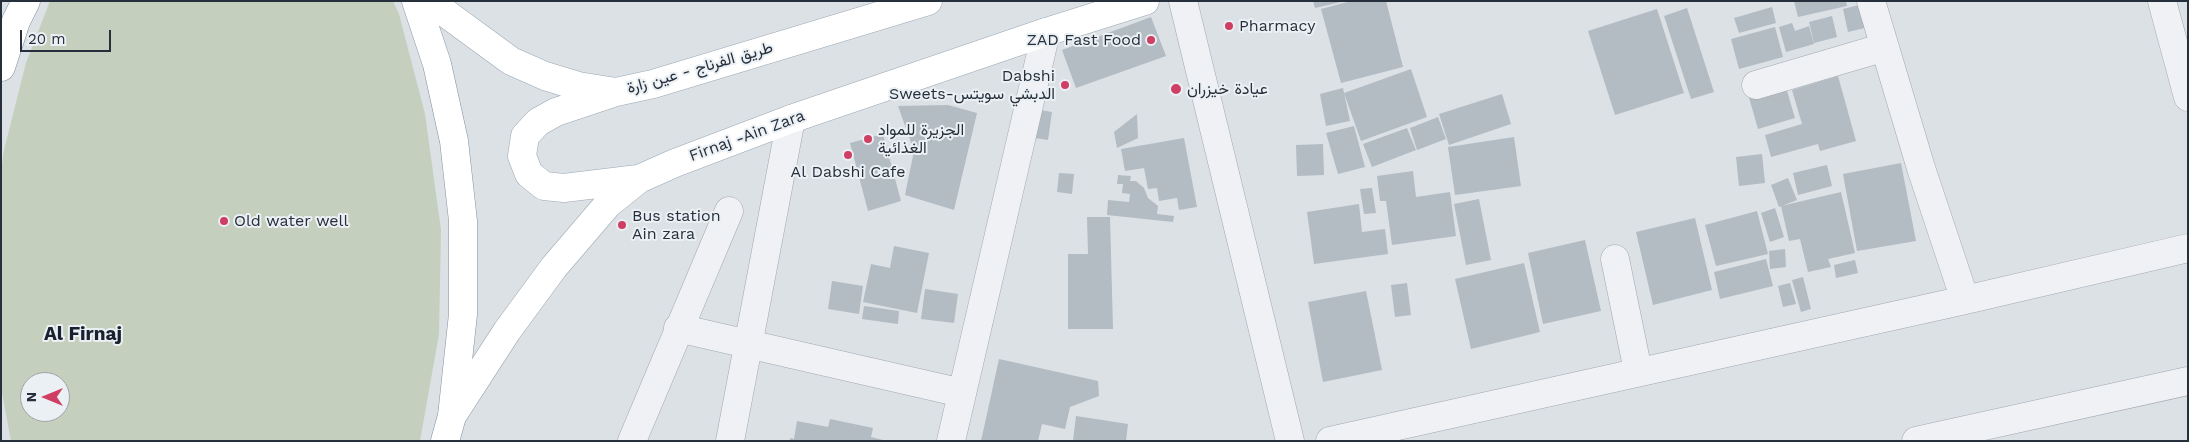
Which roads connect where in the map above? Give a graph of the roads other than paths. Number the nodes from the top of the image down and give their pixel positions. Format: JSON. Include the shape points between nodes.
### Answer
{"nodes":[{"id":1,"x":416,"y":1,"type":"edge"},
{"id":2,"x":429,"y":1,"type":"edge"},
{"id":3,"x":928,"y":1,"type":"edge"},
{"id":4,"x":1145,"y":1,"type":"edge"},
{"id":5,"x":1183,"y":1,"type":"edge"},
{"id":6,"x":1871,"y":1,"type":"edge"},
{"id":7,"x":2162,"y":1,"type":"edge"},
{"id":8,"x":21,"y":8,"type":"edge"},
{"id":9,"x":1046,"y":32,"type":"junction"},
{"id":10,"x":1885,"y":47,"type":"junction"},
{"id":11,"x":1,"y":67,"type":"edge"},
{"id":12,"x":1756,"y":85,"type":"dead end"},
{"id":13,"x":616,"y":92,"type":"junction"},
{"id":14,"x":2188,"y":97,"type":"edge"},
{"id":15,"x":791,"y":119,"type":"junction"},
{"id":16,"x":639,"y":179,"type":"junction"},
{"id":17,"x":729,"y":211,"type":"dead end"},
{"id":18,"x":2188,"y":248,"type":"edge"},
{"id":19,"x":1615,"y":259,"type":"dead end"},
{"id":20,"x":1965,"y":300,"type":"junction"},
{"id":21,"x":678,"y":328,"type":"junction"},
{"id":22,"x":748,"y":345,"type":"junction"},
{"id":23,"x":1638,"y":371,"type":"junction"},
{"id":24,"x":2188,"y":381,"type":"edge"},
{"id":25,"x":962,"y":393,"type":"junction"},
{"id":26,"x":449,"y":428,"type":"edge"},
{"id":27,"x":632,"y":441,"type":"edge"},
{"id":28,"x":730,"y":441,"type":"edge"},
{"id":29,"x":951,"y":441,"type":"edge"},
{"id":30,"x":1290,"y":441,"type":"edge"},
{"id":31,"x":1330,"y":441,"type":"edge"},
{"id":32,"x":1916,"y":441,"type":"edge"}],
"edges":[{"from":1,"to":26,"type":"main road","via":[[437,64],[454,142],[463,221],[463,314]]},
{"from":2,"to":13,"type":"main road","name":"طريق الفرناج - عين زارة","via":[[511,60],[545,76],[578,86]]},
{"from":3,"to":13,"type":"main road","name":"طريق الفرناج - عين زارة","via":[[663,81]]},
{"from":4,"to":9,"type":"main road","name":"Firnaj -Ain Zara"},
{"from":5,"to":30,"type":"street"},
{"from":6,"to":10,"type":"street"},
{"from":7,"to":14,"type":"street"},
{"from":8,"to":11,"type":"main road"},
{"from":9,"to":15,"type":"main road","name":"Firnaj -Ain Zara"},
{"from":9,"to":25,"type":"street"},
{"from":10,"to":12,"type":"street"},
{"from":10,"to":20,"type":"street"},
{"from":13,"to":16,"type":"main road","via":[[556,112],[538,122],[526,136],[522,156],[529,174],[544,186],[564,188]]},
{"from":15,"to":16,"type":"main road","name":"Firnaj -Ain Zara"},
{"from":15,"to":22,"type":"street"},
{"from":16,"to":26,"type":"main road","name":"Firnaj -Ain Zara","via":[[608,204],[554,267],[507,331]]},
{"from":17,"to":21,"type":"street"},
{"from":18,"to":20,"type":"street"},
{"from":19,"to":23,"type":"street"},
{"from":20,"to":23,"type":"street"},
{"from":21,"to":22,"type":"street"},
{"from":21,"to":27,"type":"street"},
{"from":22,"to":25,"type":"street"},
{"from":22,"to":28,"type":"street"},
{"from":23,"to":31,"type":"street"},
{"from":24,"to":32,"type":"street"},
{"from":25,"to":29,"type":"street"}]}
